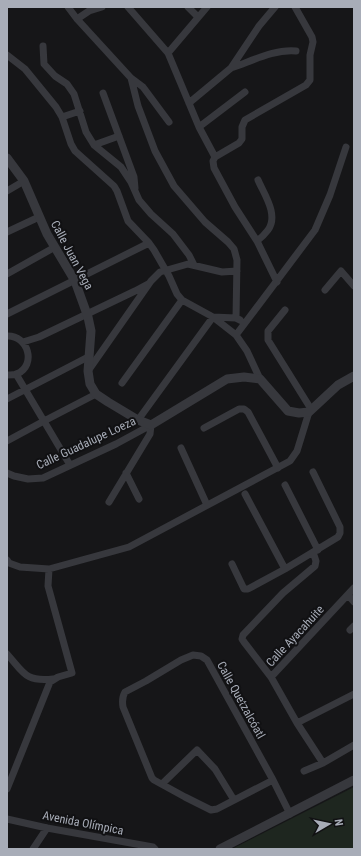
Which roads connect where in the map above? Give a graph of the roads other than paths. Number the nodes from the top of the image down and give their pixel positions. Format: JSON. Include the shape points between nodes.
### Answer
{"nodes":[{"id":1,"x":68,"y":7,"type":"edge"},
{"id":2,"x":102,"y":7,"type":"edge"},
{"id":3,"x":128,"y":7,"type":"edge"},
{"id":4,"x":188,"y":7,"type":"edge"},
{"id":5,"x":207,"y":7,"type":"edge"},
{"id":6,"x":275,"y":7,"type":"edge"},
{"id":7,"x":295,"y":7,"type":"edge"},
{"id":8,"x":198,"y":17,"type":"junction"},
{"id":9,"x":77,"y":19,"type":"junction"},
{"id":10,"x":43,"y":46,"type":"dead end"},
{"id":11,"x":296,"y":52,"type":"dead end"},
{"id":12,"x":168,"y":53,"type":"junction"},
{"id":13,"x":7,"y":56,"type":"edge"},
{"id":14,"x":231,"y":68,"type":"junction"},
{"id":15,"x":131,"y":78,"type":"junction"},
{"id":16,"x":245,"y":92,"type":"dead end"},
{"id":17,"x":103,"y":93,"type":"dead end"},
{"id":18,"x":190,"y":103,"type":"junction"},
{"id":19,"x":80,"y":111,"type":"junction"},
{"id":20,"x":62,"y":117,"type":"junction"},
{"id":21,"x":169,"y":122,"type":"dead end"},
{"id":22,"x":199,"y":127,"type":"junction"},
{"id":23,"x":119,"y":136,"type":"junction"},
{"id":24,"x":94,"y":145,"type":"junction"},
{"id":25,"x":346,"y":147,"type":"dead end"},
{"id":26,"x":215,"y":157,"type":"junction"},
{"id":27,"x":7,"y":158,"type":"edge"},
{"id":28,"x":258,"y":180,"type":"dead end"},
{"id":29,"x":24,"y":181,"type":"junction"},
{"id":30,"x":7,"y":191,"type":"edge"},
{"id":31,"x":135,"y":192,"type":"junction"},
{"id":32,"x":39,"y":217,"type":"junction"},
{"id":33,"x":7,"y":232,"type":"edge"},
{"id":34,"x":257,"y":241,"type":"junction"},
{"id":35,"x":149,"y":243,"type":"junction"},
{"id":36,"x":55,"y":247,"type":"junction"},
{"id":37,"x":194,"y":265,"type":"junction"},
{"id":38,"x":165,"y":270,"type":"junction"},
{"id":39,"x":237,"y":271,"type":"junction"},
{"id":40,"x":7,"y":274,"type":"edge"},
{"id":41,"x":75,"y":280,"type":"junction"},
{"id":42,"x":152,"y":281,"type":"junction"},
{"id":43,"x":277,"y":282,"type":"junction"},
{"id":44,"x":354,"y":286,"type":"edge"},
{"id":45,"x":325,"y":290,"type":"dead end"},
{"id":46,"x":182,"y":300,"type":"junction"},
{"id":47,"x":285,"y":310,"type":"dead end"},
{"id":48,"x":87,"y":313,"type":"junction"},
{"id":49,"x":7,"y":314,"type":"edge"},
{"id":50,"x":213,"y":318,"type":"junction"},
{"id":51,"x":236,"y":318,"type":"junction"},
{"id":52,"x":245,"y":324,"type":"junction"},
{"id":53,"x":236,"y":335,"type":"junction"},
{"id":54,"x":7,"y":336,"type":"edge"},
{"id":55,"x":38,"y":337,"type":"junction"},
{"id":56,"x":23,"y":342,"type":"junction"},
{"id":57,"x":28,"y":350,"type":"junction"},
{"id":58,"x":88,"y":357,"type":"junction"},
{"id":59,"x":88,"y":371,"type":"junction"},
{"id":60,"x":16,"y":374,"type":"junction"},
{"id":61,"x":7,"y":375,"type":"edge"},
{"id":62,"x":354,"y":376,"type":"edge"},
{"id":63,"x":260,"y":379,"type":"junction"},
{"id":64,"x":122,"y":382,"type":"dead end"},
{"id":65,"x":26,"y":389,"type":"junction"},
{"id":66,"x":96,"y":394,"type":"junction"},
{"id":67,"x":7,"y":399,"type":"edge"},
{"id":68,"x":310,"y":410,"type":"junction"},
{"id":69,"x":138,"y":420,"type":"junction"},
{"id":70,"x":44,"y":421,"type":"junction"},
{"id":71,"x":151,"y":425,"type":"junction"},
{"id":72,"x":204,"y":428,"type":"dead end"},
{"id":73,"x":7,"y":442,"type":"edge"},
{"id":74,"x":181,"y":448,"type":"dead end"},
{"id":75,"x":70,"y":465,"type":"junction"},
{"id":76,"x":278,"y":468,"type":"junction"},
{"id":77,"x":313,"y":472,"type":"dead end"},
{"id":78,"x":7,"y":473,"type":"edge"},
{"id":79,"x":126,"y":473,"type":"junction"},
{"id":80,"x":285,"y":485,"type":"dead end"},
{"id":81,"x":245,"y":494,"type":"dead end"},
{"id":82,"x":139,"y":499,"type":"dead end"},
{"id":83,"x":109,"y":502,"type":"dead end"},
{"id":84,"x":207,"y":505,"type":"junction"},
{"id":85,"x":315,"y":551,"type":"junction"},
{"id":86,"x":7,"y":560,"type":"edge"},
{"id":87,"x":232,"y":564,"type":"dead end"},
{"id":88,"x":49,"y":569,"type":"junction"},
{"id":89,"x":285,"y":569,"type":"junction"},
{"id":90,"x":354,"y":588,"type":"edge"},
{"id":91,"x":348,"y":595,"type":"junction"},
{"id":92,"x":354,"y":602,"type":"edge"},
{"id":93,"x":7,"y":654,"type":"edge"},
{"id":94,"x":272,"y":677,"type":"junction"},
{"id":95,"x":53,"y":679,"type":"junction"},
{"id":96,"x":354,"y":694,"type":"edge"},
{"id":97,"x":298,"y":723,"type":"junction"},
{"id":98,"x":354,"y":745,"type":"edge"},
{"id":99,"x":323,"y":763,"type":"junction"},
{"id":100,"x":304,"y":771,"type":"dead end"},
{"id":101,"x":273,"y":780,"type":"junction"},
{"id":102,"x":354,"y":780,"type":"edge"},
{"id":103,"x":162,"y":784,"type":"junction"},
{"id":104,"x":7,"y":790,"type":"edge"},
{"id":105,"x":234,"y":800,"type":"junction"},
{"id":106,"x":290,"y":814,"type":"junction"},
{"id":107,"x":7,"y":819,"type":"edge"},
{"id":108,"x":47,"y":828,"type":"junction"},
{"id":109,"x":33,"y":849,"type":"edge"},
{"id":110,"x":155,"y":849,"type":"edge"},
{"id":111,"x":220,"y":849,"type":"edge"}],
"edges":[{"from":1,"to":9,"type":"street"},
{"from":2,"to":9,"type":"street","via":[[89,11]]},
{"from":3,"to":12,"type":"street"},
{"from":4,"to":8,"type":"street"},
{"from":5,"to":8,"type":"street"},
{"from":6,"to":14,"type":"street"},
{"from":7,"to":26,"type":"street","via":[[312,37],[310,80],[306,85],[245,120],[242,139]]},
{"from":8,"to":12,"type":"street"},
{"from":9,"to":15,"type":"street"},
{"from":10,"to":19,"type":"street","via":[[44,64],[67,84]]},
{"from":11,"to":14,"type":"street","via":[[279,52]]},
{"from":12,"to":18,"type":"street"},
{"from":13,"to":20,"type":"street","via":[[25,69]]},
{"from":14,"to":18,"type":"street"},
{"from":15,"to":21,"type":"street","via":[[143,87]]},
{"from":15,"to":39,"type":"street","via":[[138,106],[155,151],[174,186],[205,222],[234,249]]},
{"from":16,"to":22,"type":"street"},
{"from":17,"to":23,"type":"street"},
{"from":18,"to":22,"type":"street"},
{"from":19,"to":20,"type":"street"},
{"from":19,"to":24,"type":"street","via":[[86,132]]},
{"from":20,"to":35,"type":"street","via":[[75,151],[114,186],[128,222]]},
{"from":22,"to":26,"type":"street"},
{"from":23,"to":24,"type":"street"},
{"from":23,"to":31,"type":"street","via":[[134,177]]},
{"from":24,"to":31,"type":"street","via":[[121,167]]},
{"from":25,"to":43,"type":"street","via":[[315,230]]},
{"from":26,"to":34,"type":"street","via":[[214,168]]},
{"from":27,"to":29,"type":"street","name":"Calle Juan Vega"},
{"from":28,"to":34,"type":"street","via":[[271,211],[272,221],[268,230]]},
{"from":29,"to":30,"type":"street"},
{"from":29,"to":32,"type":"street","name":"Calle Juan Vega"},
{"from":31,"to":37,"type":"street","via":[[138,200],[173,234],[189,254]]},
{"from":32,"to":33,"type":"street"},
{"from":32,"to":36,"type":"street","name":"Calle Juan Vega"},
{"from":34,"to":43,"type":"street"},
{"from":35,"to":38,"type":"street"},
{"from":35,"to":41,"type":"street"},
{"from":36,"to":40,"type":"street"},
{"from":36,"to":41,"type":"street","name":"Calle Juan Vega"},
{"from":37,"to":38,"type":"street","via":[[188,264]]},
{"from":37,"to":39,"type":"street","via":[[222,272]]},
{"from":38,"to":42,"type":"street"},
{"from":38,"to":46,"type":"street"},
{"from":39,"to":51,"type":"street"},
{"from":41,"to":48,"type":"street","name":"Calle Juan Vega"},
{"from":41,"to":49,"type":"street"},
{"from":42,"to":48,"type":"street"},
{"from":42,"to":59,"type":"street"},
{"from":43,"to":52,"type":"street"},
{"from":44,"to":45,"type":"street","via":[[341,271]]},
{"from":46,"to":50,"type":"street"},
{"from":46,"to":64,"type":"street"},
{"from":47,"to":68,"type":"street","via":[[268,331],[268,340]]},
{"from":48,"to":55,"type":"street"},
{"from":48,"to":58,"type":"street","name":"Calle Juan Vega","via":[[90,331]]},
{"from":50,"to":51,"type":"street"},
{"from":50,"to":53,"type":"street"},
{"from":50,"to":69,"type":"street"},
{"from":51,"to":52,"type":"street"},
{"from":52,"to":53,"type":"street"},
{"from":53,"to":63,"type":"street"},
{"from":54,"to":56,"type":"street","via":[[13,336]]},
{"from":55,"to":56,"type":"street"},
{"from":55,"to":57,"type":"street"},
{"from":56,"to":57,"type":"street"},
{"from":57,"to":60,"type":"street","via":[[24,368]]},
{"from":58,"to":59,"type":"street","name":"Calle Juan Vega"},
{"from":58,"to":65,"type":"street"},
{"from":59,"to":66,"type":"street","name":"Calle Juan Vega","via":[[90,384]]},
{"from":60,"to":61,"type":"street"},
{"from":60,"to":65,"type":"street"},
{"from":62,"to":68,"type":"street","via":[[338,385]]},
{"from":63,"to":68,"type":"street","via":[[288,410],[299,413]]},
{"from":63,"to":71,"type":"street","via":[[227,379]]},
{"from":65,"to":67,"type":"street"},
{"from":65,"to":70,"type":"street"},
{"from":66,"to":69,"type":"street"},
{"from":66,"to":70,"type":"street"},
{"from":68,"to":76,"type":"street","via":[[297,451],[290,461]]},
{"from":69,"to":71,"type":"street"},
{"from":70,"to":73,"type":"street"},
{"from":70,"to":75,"type":"street"},
{"from":71,"to":75,"type":"street","name":"Calle Guadalupe Loeza"},
{"from":71,"to":79,"type":"street","via":[[150,434]]},
{"from":72,"to":76,"type":"street","via":[[239,409],[244,409]]},
{"from":74,"to":84,"type":"street"},
{"from":75,"to":78,"type":"street","name":"Calle Guadalupe Loeza","via":[[43,478],[28,479]]},
{"from":76,"to":84,"type":"street"},
{"from":77,"to":85,"type":"street","via":[[340,527],[338,537]]},
{"from":79,"to":82,"type":"street"},
{"from":79,"to":83,"type":"street"},
{"from":80,"to":85,"type":"street"},
{"from":81,"to":89,"type":"street"},
{"from":84,"to":88,"type":"street","via":[[129,547]]},
{"from":85,"to":89,"type":"street"},
{"from":85,"to":94,"type":"street","via":[[316,566],[284,593],[243,635],[244,642]]},
{"from":86,"to":88,"type":"street","via":[[20,568]]},
{"from":87,"to":89,"type":"street","via":[[246,590]]},
{"from":88,"to":95,"type":"street","via":[[48,586],[72,673]]},
{"from":90,"to":91,"type":"street","name":"Calle Ayacahuite"},
{"from":91,"to":92,"type":"street"},
{"from":91,"to":94,"type":"street","name":"Calle Ayacahuite"},
{"from":93,"to":95,"type":"street","via":[[26,676],[40,680]]},
{"from":94,"to":97,"type":"street","name":"Calle Ayacahuite"},
{"from":95,"to":104,"type":"street"},
{"from":96,"to":97,"type":"street"},
{"from":97,"to":99,"type":"street","name":"Calle Ayacahuite"},
{"from":98,"to":99,"type":"street"},
{"from":99,"to":100,"type":"street"},
{"from":101,"to":103,"type":"street","name":"Calle Quetzalcóatl","via":[[207,660],[193,655],[125,692],[122,700],[152,778]]},
{"from":101,"to":105,"type":"street","name":"Calle Quetzalcóatl"},
{"from":101,"to":106,"type":"street","name":"Calle Quetzalcóatl"},
{"from":102,"to":106,"type":"street"},
{"from":103,"to":105,"type":"street","name":"Calle Quetzalcóatl","via":[[211,810]]},
{"from":103,"to":105,"type":"street","via":[[197,750],[215,769]]},
{"from":106,"to":111,"type":"street"},
{"from":107,"to":108,"type":"street","name":"Avenida Olímpica"},
{"from":108,"to":109,"type":"street"},
{"from":108,"to":110,"type":"street","name":"Avenida Olímpica"}]}
